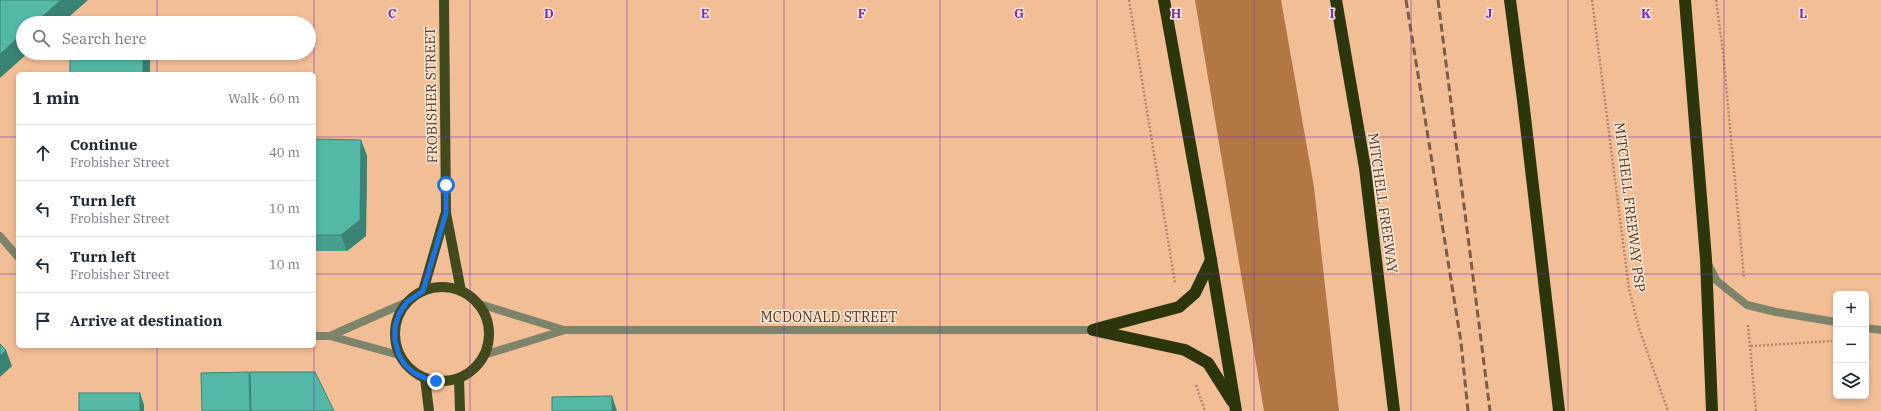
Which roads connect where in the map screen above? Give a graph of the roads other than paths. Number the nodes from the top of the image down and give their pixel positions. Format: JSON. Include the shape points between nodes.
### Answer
{"nodes":[{"id":1,"x":444,"y":0,"type":"edge"},
{"id":2,"x":1164,"y":0,"type":"edge"},
{"id":3,"x":1336,"y":0,"type":"edge"},
{"id":4,"x":1510,"y":0,"type":"edge"},
{"id":5,"x":1685,"y":0,"type":"edge"},
{"id":6,"x":446,"y":213,"type":"junction"},
{"id":7,"x":0,"y":236,"type":"edge"},
{"id":8,"x":16,"y":255,"type":"edge"},
{"id":9,"x":1706,"y":259,"type":"junction"},
{"id":10,"x":1211,"y":260,"type":"junction"},
{"id":11,"x":423,"y":291,"type":"junction"},
{"id":12,"x":461,"y":291,"type":"junction"},
{"id":13,"x":407,"y":302,"type":"junction"},
{"id":14,"x":476,"y":303,"type":"junction"},
{"id":15,"x":1833,"y":322,"type":"edge"},
{"id":16,"x":1869,"y":328,"type":"edge"},
{"id":17,"x":565,"y":330,"type":"junction"},
{"id":18,"x":1093,"y":330,"type":"junction"},
{"id":19,"x":1881,"y":330,"type":"edge"},
{"id":20,"x":316,"y":336,"type":"edge"},
{"id":21,"x":330,"y":336,"type":"junction"},
{"id":22,"x":399,"y":355,"type":"junction"},
{"id":23,"x":484,"y":355,"type":"junction"},
{"id":24,"x":425,"y":378,"type":"junction"},
{"id":25,"x":459,"y":378,"type":"junction"},
{"id":26,"x":1236,"y":409,"type":"edge"},
{"id":27,"x":429,"y":411,"type":"edge"},
{"id":28,"x":460,"y":411,"type":"edge"},
{"id":29,"x":1394,"y":411,"type":"edge"},
{"id":30,"x":1559,"y":411,"type":"edge"},
{"id":31,"x":1712,"y":411,"type":"edge"}],
"edges":[{"from":1,"to":6,"type":"main road","name":"FROBISHER STREET"},
{"from":2,"to":10,"type":"highway"},
{"from":3,"to":29,"type":"highway","name":"MITCHELL FREEWAY","via":[[1365,168]]},
{"from":4,"to":30,"type":"highway"},
{"from":5,"to":9,"type":"highway"},
{"from":6,"to":11,"type":"main road","name":"FROBISHER STREET"},
{"from":6,"to":12,"type":"main road","name":"FROBISHER STREET"},
{"from":7,"to":8,"type":"street"},
{"from":9,"to":15,"type":"street","via":[[1717,281],[1747,305]]},
{"from":9,"to":31,"type":"highway"},
{"from":10,"to":18,"type":"highway","via":[[1195,293],[1179,307]]},
{"from":10,"to":26,"type":"highway"},
{"from":11,"to":12,"type":"main road","via":[[436,288]]},
{"from":11,"to":13,"type":"main road"},
{"from":12,"to":14,"type":"main road"},
{"from":13,"to":21,"type":"street"},
{"from":13,"to":22,"type":"main road","via":[[399,314],[395,327]]},
{"from":14,"to":17,"type":"street","name":"MCDONALD STREET"},
{"from":14,"to":23,"type":"main road","via":[[484,314],[488,327]]},
{"from":16,"to":19,"type":"street"},
{"from":17,"to":18,"type":"street","name":"MCDONALD STREET"},
{"from":17,"to":23,"type":"street","name":"MCDONALD STREET"},
{"from":18,"to":26,"type":"highway","via":[[1185,350],[1208,363]]},
{"from":20,"to":21,"type":"street"},
{"from":21,"to":22,"type":"street"},
{"from":22,"to":24,"type":"main road","via":[[414,373]]},
{"from":23,"to":25,"type":"main road","via":[[469,372]]},
{"from":24,"to":25,"type":"main road","via":[[448,381]]},
{"from":24,"to":27,"type":"main road"},
{"from":25,"to":28,"type":"main road"}]}
